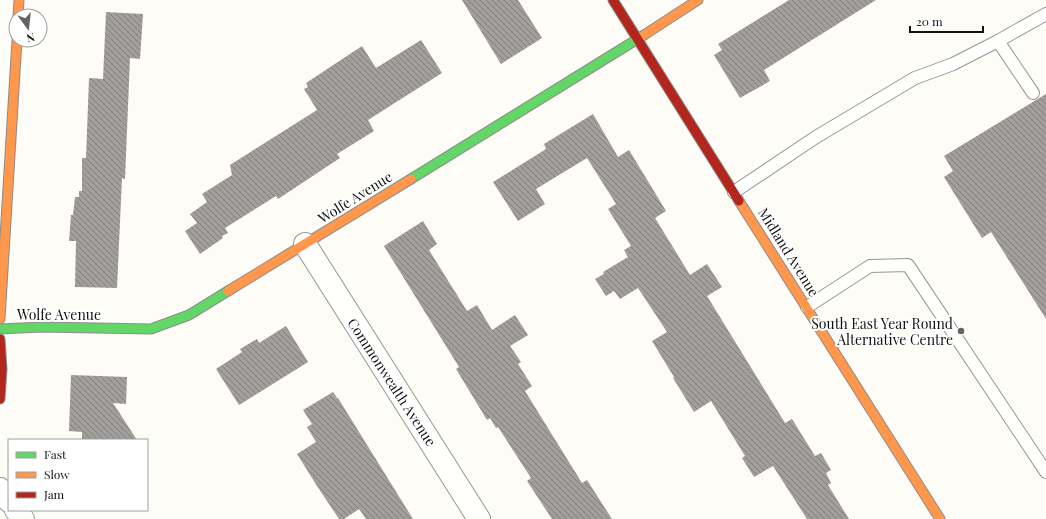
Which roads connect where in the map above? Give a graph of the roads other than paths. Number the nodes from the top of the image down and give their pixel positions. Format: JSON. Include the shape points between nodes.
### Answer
{"nodes":[{"id":1,"x":613,"y":0,"type":"edge"},
{"id":2,"x":698,"y":0,"type":"edge"},
{"id":3,"x":1046,"y":14,"type":"edge"},
{"id":4,"x":638,"y":38,"type":"junction"},
{"id":5,"x":998,"y":41,"type":"junction"},
{"id":6,"x":17,"y":48,"type":"edge"},
{"id":7,"x":1033,"y":93,"type":"dead end"},
{"id":8,"x":734,"y":192,"type":"junction"},
{"id":9,"x":305,"y":244,"type":"junction"},
{"id":10,"x":806,"y":307,"type":"junction"},
{"id":11,"x":0,"y":319,"type":"edge"},
{"id":12,"x":0,"y":329,"type":"edge"},
{"id":13,"x":0,"y":339,"type":"edge"},
{"id":14,"x":0,"y":399,"type":"edge"},
{"id":15,"x":1046,"y":472,"type":"edge"},
{"id":16,"x":0,"y":489,"type":"edge"},
{"id":17,"x":8,"y":500,"type":"edge"},
{"id":18,"x":17,"y":511,"type":"edge"},
{"id":19,"x":23,"y":519,"type":"edge"},
{"id":20,"x":479,"y":519,"type":"edge"},
{"id":21,"x":940,"y":519,"type":"edge"}],
"edges":[{"from":1,"to":4,"type":"main road","name":"Midland Avenue"},
{"from":2,"to":4,"type":"main road","name":"Wolfe Avenue"},
{"from":3,"to":5,"type":"lane"},
{"from":4,"to":8,"type":"main road","name":"Midland Avenue"},
{"from":4,"to":9,"type":"main road","name":"Wolfe Avenue"},
{"from":5,"to":7,"type":"lane"},
{"from":5,"to":8,"type":"lane","via":[[953,64],[915,78],[816,137]]},
{"from":6,"to":11,"type":"main road"},
{"from":8,"to":10,"type":"main road","name":"Midland Avenue"},
{"from":9,"to":12,"type":"main road","name":"Wolfe Avenue","via":[[189,315],[151,329]]},
{"from":9,"to":20,"type":"street","name":"Commonwealth Avenue"},
{"from":10,"to":15,"type":"lane","via":[[870,266],[908,265]]},
{"from":10,"to":21,"type":"main road","name":"Midland Avenue"},
{"from":13,"to":14,"type":"main road"},
{"from":16,"to":17,"type":"street"},
{"from":18,"to":19,"type":"street"}]}
